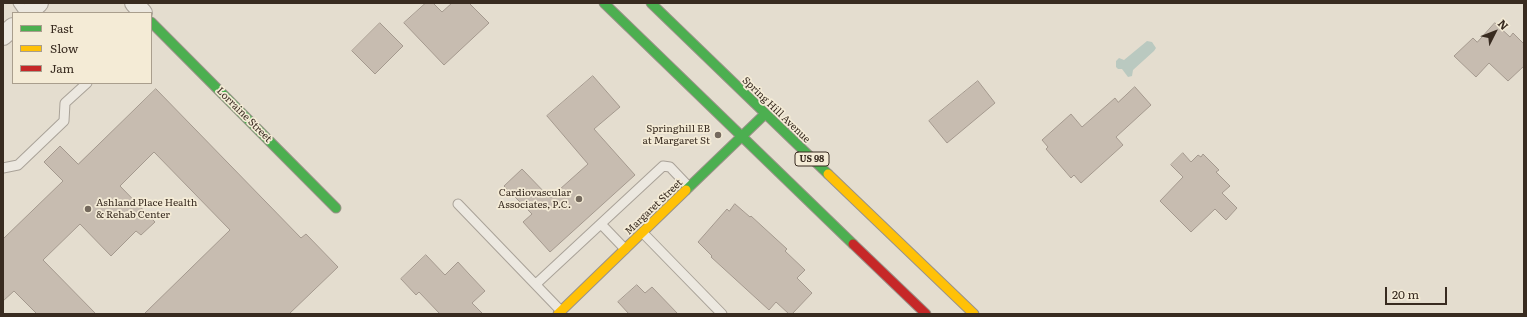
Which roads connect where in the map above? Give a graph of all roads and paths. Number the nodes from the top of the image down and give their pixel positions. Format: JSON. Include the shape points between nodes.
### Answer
{"nodes":[{"id":1,"x":18,"y":3,"type":"edge"},
{"id":2,"x":39,"y":3,"type":"edge"},
{"id":3,"x":134,"y":3,"type":"edge"},
{"id":4,"x":604,"y":3,"type":"edge"},
{"id":5,"x":651,"y":3,"type":"edge"},
{"id":6,"x":26,"y":12,"type":"edge"},
{"id":7,"x":28,"y":12,"type":"edge"},
{"id":8,"x":142,"y":12,"type":"edge"},
{"id":9,"x":152,"y":24,"type":"edge"},
{"id":10,"x":12,"y":28,"type":"edge"},
{"id":11,"x":3,"y":36,"type":"edge"},
{"id":12,"x":86,"y":84,"type":"edge"},
{"id":13,"x":765,"y":114,"type":"junction"},
{"id":14,"x":742,"y":136,"type":"junction"},
{"id":15,"x":3,"y":168,"type":"edge"},
{"id":16,"x":689,"y":187,"type":"junction"},
{"id":17,"x":458,"y":204,"type":"dead end"},
{"id":18,"x":336,"y":208,"type":"dead end"},
{"id":19,"x":601,"y":224,"type":"junction"},
{"id":20,"x":643,"y":233,"type":"junction"},
{"id":21,"x":626,"y":250,"type":"junction"},
{"id":22,"x":536,"y":284,"type":"junction"},
{"id":23,"x":560,"y":313,"type":"edge"},
{"id":24,"x":722,"y":314,"type":"edge"},
{"id":25,"x":926,"y":314,"type":"edge"},
{"id":26,"x":974,"y":314,"type":"edge"}],
"edges":[{"from":1,"to":6,"type":"lane"},
{"from":2,"to":7,"type":"street"},
{"from":3,"to":8,"type":"street","name":"Lorraine Street"},
{"from":4,"to":14,"type":"main road"},
{"from":5,"to":13,"type":"main road","name":"Spring Hill Avenue","number":"US 98"},
{"from":9,"to":18,"type":"main road","name":"Lorraine Street"},
{"from":10,"to":11,"type":"street"},
{"from":12,"to":15,"type":"lane","via":[[65,103],[64,121],[18,165]]},
{"from":13,"to":14,"type":"main road","name":"Margaret Street"},
{"from":13,"to":26,"type":"main road","name":"Spring Hill Avenue","number":"US 98"},
{"from":14,"to":16,"type":"main road","name":"Margaret Street"},
{"from":14,"to":25,"type":"main road"},
{"from":16,"to":19,"type":"lane","via":[[670,166],[663,166]]},
{"from":16,"to":20,"type":"main road","name":"Margaret Street"},
{"from":17,"to":22,"type":"lane"},
{"from":19,"to":21,"type":"lane"},
{"from":19,"to":22,"type":"lane"},
{"from":20,"to":21,"type":"main road","name":"Margaret Street"},
{"from":20,"to":24,"type":"lane"},
{"from":21,"to":23,"type":"main road","name":"Margaret Street"},
{"from":22,"to":23,"type":"lane"}]}
